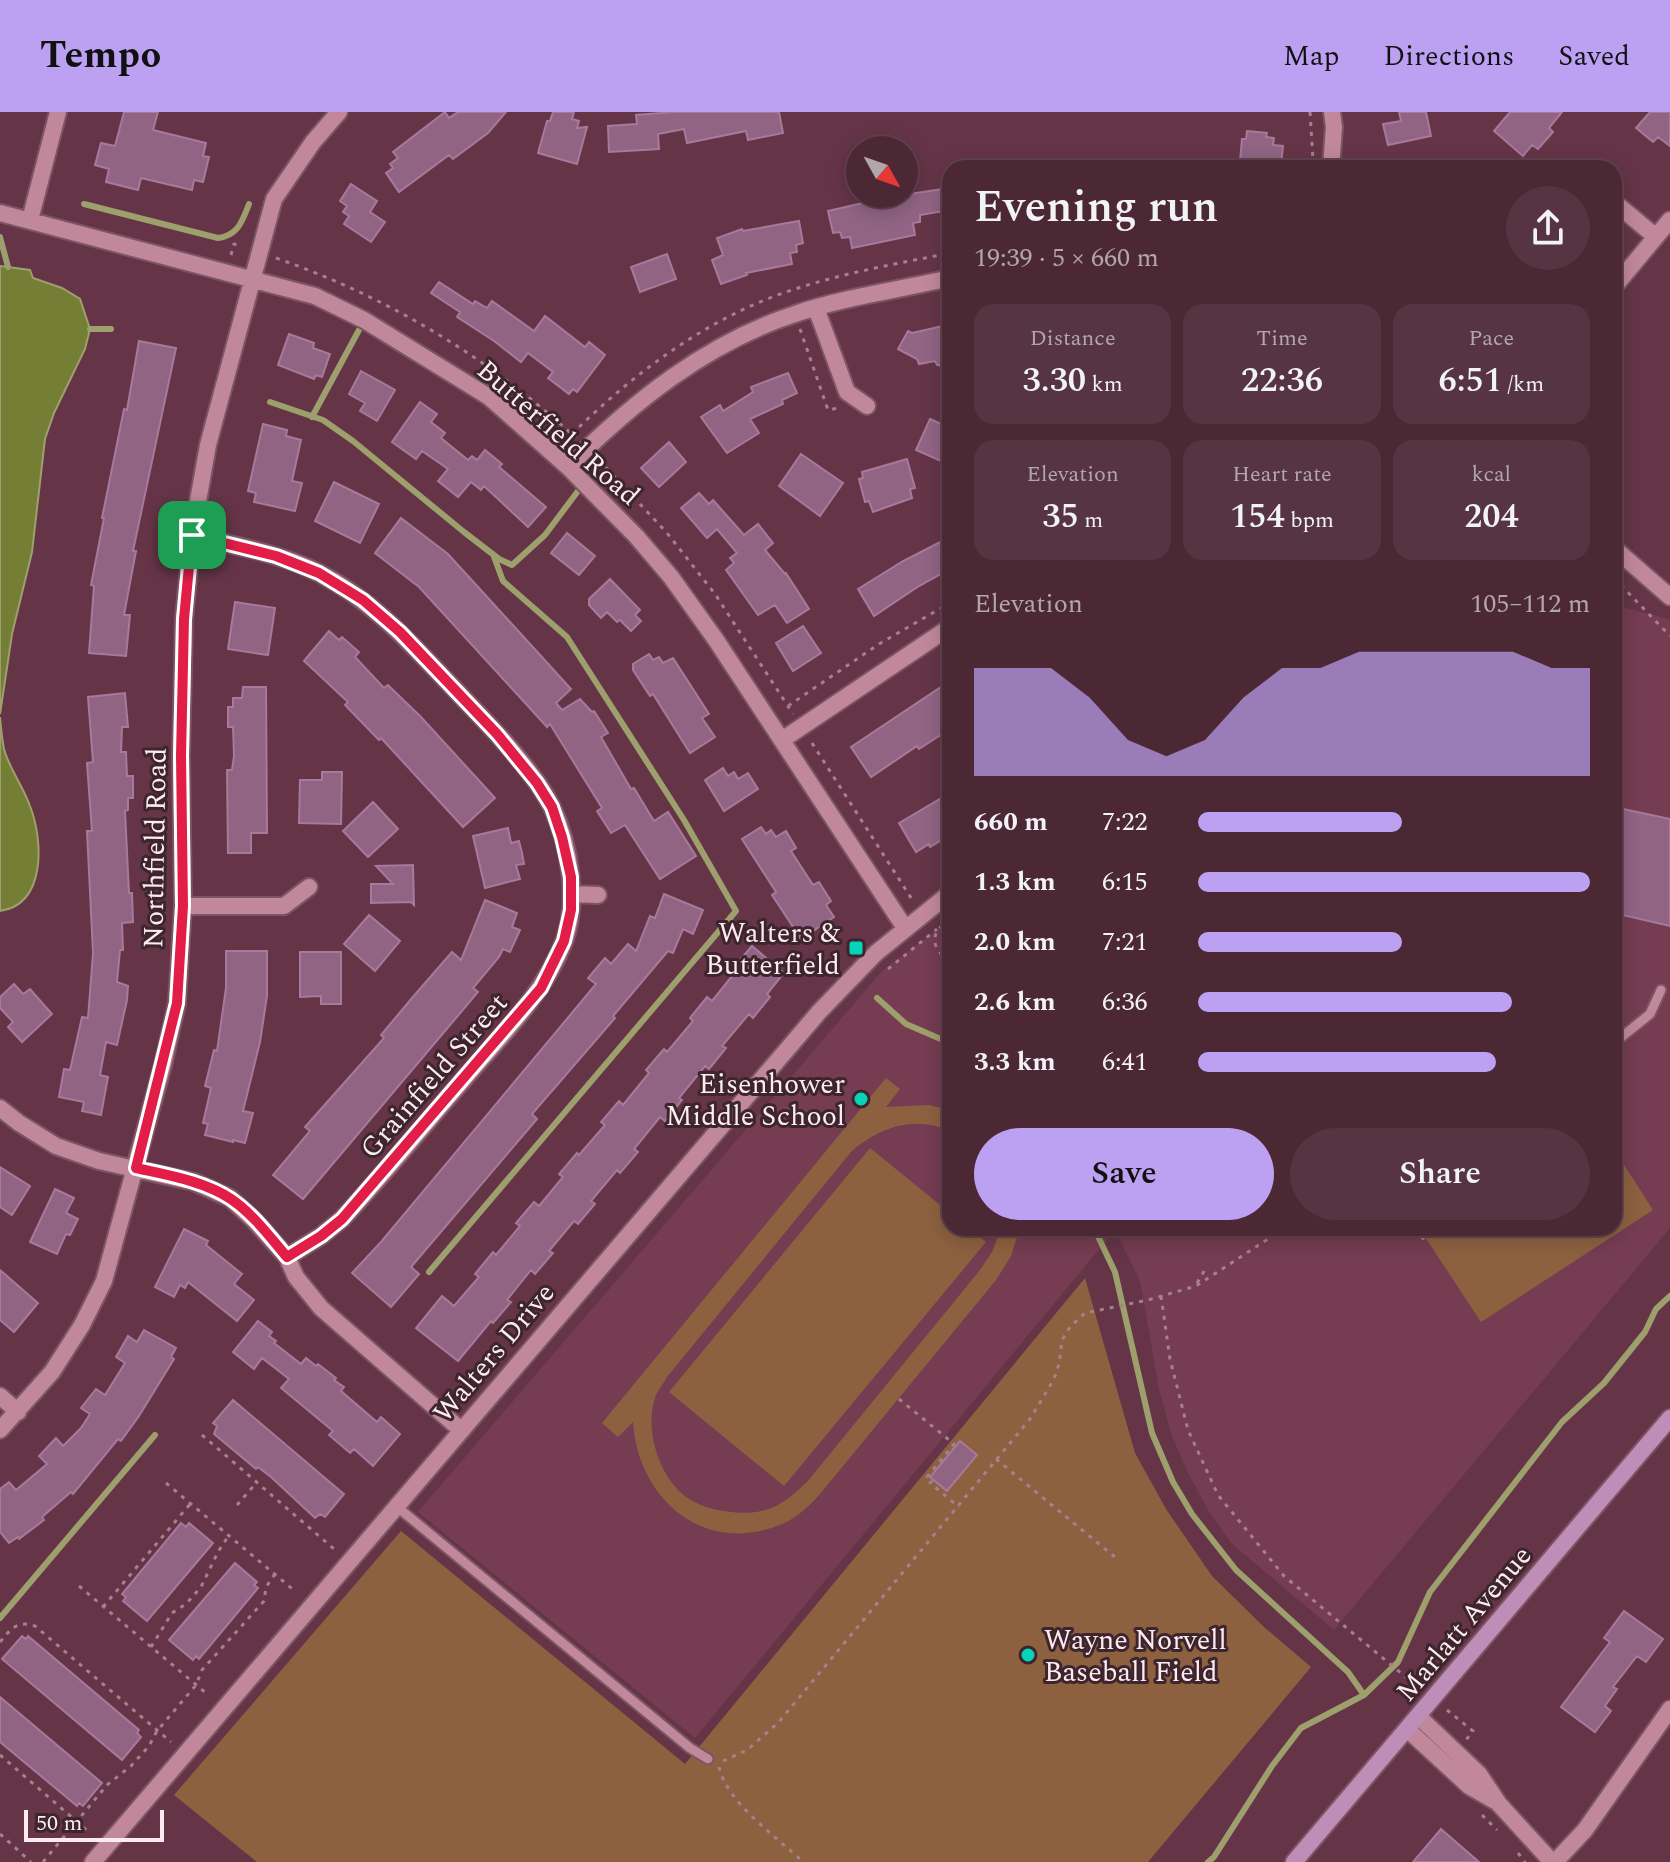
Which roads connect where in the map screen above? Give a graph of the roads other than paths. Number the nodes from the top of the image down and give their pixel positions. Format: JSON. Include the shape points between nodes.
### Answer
{"nodes":[{"id":1,"x":58,"y":112,"type":"edge"},
{"id":2,"x":339,"y":112,"type":"edge"},
{"id":3,"x":1332,"y":112,"type":"edge"},
{"id":4,"x":1331,"y":160,"type":"edge"},
{"id":5,"x":1622,"y":209,"type":"edge"},
{"id":6,"x":0,"y":213,"type":"edge"},
{"id":7,"x":30,"y":220,"type":"junction"},
{"id":8,"x":1670,"y":220,"type":"edge"},
{"id":9,"x":1656,"y":237,"type":"junction"},
{"id":10,"x":1622,"y":277,"type":"edge"},
{"id":11,"x":251,"y":278,"type":"junction"},
{"id":12,"x":942,"y":280,"type":"edge"},
{"id":13,"x":816,"y":308,"type":"junction"},
{"id":14,"x":861,"y":402,"type":"road end"},
{"id":15,"x":568,"y":467,"type":"junction"},
{"id":16,"x":192,"y":535,"type":"junction"},
{"id":17,"x":1622,"y":555,"type":"edge"},
{"id":18,"x":1670,"y":597,"type":"edge"},
{"id":19,"x":942,"y":632,"type":"edge"},
{"id":20,"x":782,"y":740,"type":"junction"},
{"id":21,"x":309,"y":887,"type":"dead end"},
{"id":22,"x":572,"y":894,"type":"junction"},
{"id":23,"x":598,"y":895,"type":"dead end"},
{"id":24,"x":942,"y":899,"type":"edge"},
{"id":25,"x":183,"y":906,"type":"junction"},
{"id":26,"x":905,"y":928,"type":"junction"},
{"id":27,"x":1661,"y":990,"type":"dead end"},
{"id":28,"x":1622,"y":1037,"type":"edge"},
{"id":29,"x":0,"y":1108,"type":"edge"},
{"id":30,"x":136,"y":1168,"type":"junction"},
{"id":31,"x":287,"y":1257,"type":"junction"},
{"id":32,"x":0,"y":1396,"type":"edge"},
{"id":33,"x":18,"y":1412,"type":"junction"},
{"id":34,"x":1670,"y":1418,"type":"edge"},
{"id":35,"x":0,"y":1430,"type":"edge"},
{"id":36,"x":461,"y":1430,"type":"junction"},
{"id":37,"x":396,"y":1506,"type":"junction"},
{"id":38,"x":1670,"y":1709,"type":"edge"},
{"id":39,"x":1413,"y":1722,"type":"junction"},
{"id":40,"x":708,"y":1759,"type":"dead end"},
{"id":41,"x":93,"y":1862,"type":"edge"},
{"id":42,"x":1294,"y":1862,"type":"edge"},
{"id":43,"x":1554,"y":1862,"type":"edge"}],
"edges":[{"from":1,"to":7,"type":"street"},
{"from":2,"to":11,"type":"street","name":"Northfield Road","via":[[274,199]]},
{"from":3,"to":4,"type":"street"},
{"from":5,"to":9,"type":"street"},
{"from":6,"to":7,"type":"street","name":"Butterfield Road"},
{"from":7,"to":11,"type":"street","name":"Butterfield Road"},
{"from":8,"to":9,"type":"street"},
{"from":9,"to":10,"type":"street"},
{"from":11,"to":15,"type":"street","name":"Butterfield Road","via":[[315,296],[364,320],[489,397]]},
{"from":11,"to":16,"type":"street","name":"Northfield Road","via":[[208,445]]},
{"from":12,"to":13,"type":"street"},
{"from":13,"to":14,"type":"street","via":[[847,392]]},
{"from":13,"to":15,"type":"street","via":[[721,346],[683,368]]},
{"from":15,"to":20,"type":"street","name":"Butterfield Road","via":[[671,577]]},
{"from":16,"to":22,"type":"street","name":"Grainfield Street","via":[[319,573],[363,600],[400,632],[537,783],[562,837]]},
{"from":16,"to":25,"type":"street","name":"Northfield Road","via":[[184,619]]},
{"from":17,"to":18,"type":"street"},
{"from":19,"to":20,"type":"street"},
{"from":20,"to":26,"type":"street","name":"Butterfield Road"},
{"from":21,"to":25,"type":"street","via":[[284,906]]},
{"from":22,"to":23,"type":"street"},
{"from":22,"to":31,"type":"street","name":"Grainfield Street","via":[[564,941],[541,988],[342,1219]]},
{"from":24,"to":26,"type":"street","name":"Walters Drive"},
{"from":25,"to":30,"type":"street","name":"Northfield Road","via":[[177,1003]]},
{"from":26,"to":36,"type":"street","name":"Walters Drive","via":[[819,1012]]},
{"from":27,"to":28,"type":"lane","via":[[1650,1014]]},
{"from":29,"to":30,"type":"street","via":[[56,1146]]},
{"from":30,"to":31,"type":"street","via":[[194,1182],[230,1198]]},
{"from":30,"to":33,"type":"street","name":"Northfield Road","via":[[104,1281],[73,1342]]},
{"from":31,"to":36,"type":"street","via":[[321,1308]]},
{"from":32,"to":33,"type":"street"},
{"from":33,"to":35,"type":"street","name":"Northfield Road"},
{"from":34,"to":39,"type":"street","name":"Marlatt Avenue"},
{"from":36,"to":37,"type":"street","name":"Walters Drive"},
{"from":37,"to":40,"type":"lane"},
{"from":37,"to":41,"type":"street","name":"Walters Drive"},
{"from":38,"to":43,"type":"street","via":[[1585,1830]]},
{"from":39,"to":42,"type":"street","name":"Marlatt Avenue"},
{"from":39,"to":43,"type":"street","via":[[1469,1786],[1499,1804]]}]}
